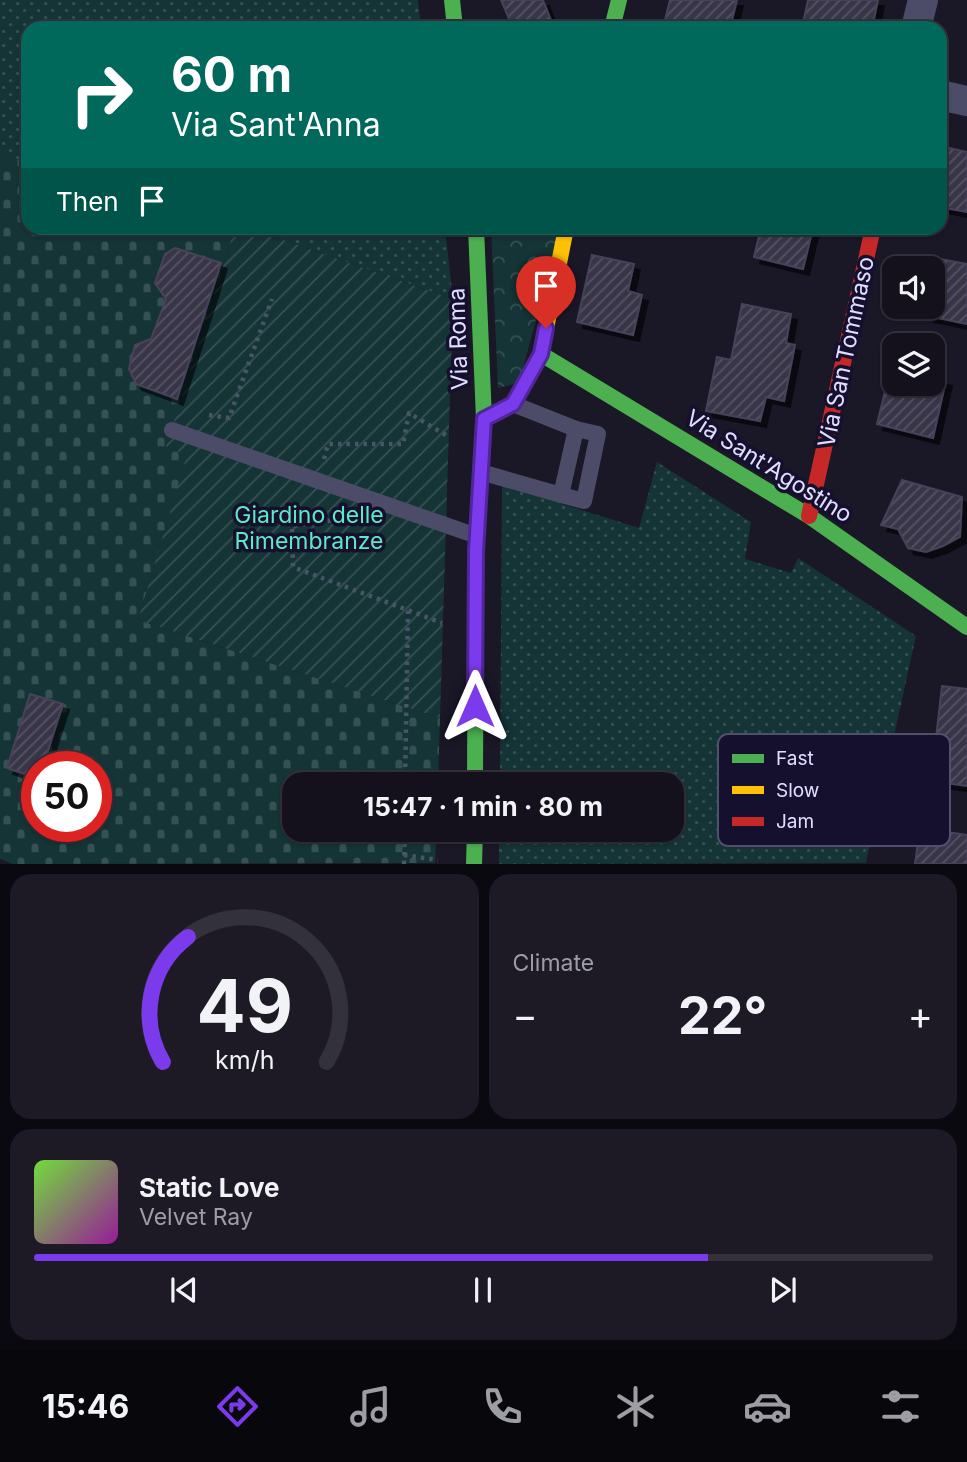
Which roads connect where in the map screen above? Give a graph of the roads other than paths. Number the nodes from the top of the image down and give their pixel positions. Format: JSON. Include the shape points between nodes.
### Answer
{"nodes":[{"id":1,"x":452,"y":0,"type":"edge"},
{"id":2,"x":619,"y":0,"type":"edge"},
{"id":3,"x":923,"y":0,"type":"edge"},
{"id":4,"x":454,"y":21,"type":"edge"},
{"id":5,"x":614,"y":21,"type":"edge"},
{"id":6,"x":918,"y":21,"type":"edge"},
{"id":7,"x":947,"y":97,"type":"edge"},
{"id":8,"x":967,"y":101,"type":"edge"},
{"id":9,"x":476,"y":235,"type":"edge"},
{"id":10,"x":565,"y":235,"type":"edge"},
{"id":11,"x":871,"y":235,"type":"edge"},
{"id":12,"x":541,"y":354,"type":"junction"},
{"id":13,"x":513,"y":404,"type":"junction"},
{"id":14,"x":484,"y":419,"type":"junction"},
{"id":15,"x":576,"y":429,"type":"junction"},
{"id":16,"x":172,"y":430,"type":"road end"},
{"id":17,"x":481,"y":472,"type":"junction"},
{"id":18,"x":561,"y":495,"type":"junction"},
{"id":19,"x":810,"y":516,"type":"junction"},
{"id":20,"x":477,"y":536,"type":"junction"},
{"id":21,"x":967,"y":627,"type":"edge"},
{"id":22,"x":475,"y":772,"type":"edge"},
{"id":23,"x":475,"y":842,"type":"edge"},
{"id":24,"x":474,"y":863,"type":"edge"}],
"edges":[{"from":1,"to":4,"type":"street"},
{"from":2,"to":5,"type":"street"},
{"from":3,"to":6,"type":"street"},
{"from":7,"to":8,"type":"street"},
{"from":9,"to":14,"type":"street","name":"Via Roma"},
{"from":10,"to":12,"type":"street"},
{"from":11,"to":19,"type":"street","name":"Via San Tommaso"},
{"from":12,"to":13,"type":"street"},
{"from":12,"to":19,"type":"street","name":"Via Sant'Agostino"},
{"from":13,"to":14,"type":"street"},
{"from":13,"to":15,"type":"lane"},
{"from":14,"to":17,"type":"street","name":"Via Roma"},
{"from":15,"to":18,"type":"lane"},
{"from":15,"to":18,"type":"lane","via":[[598,434],[584,501]]},
{"from":16,"to":20,"type":"lane"},
{"from":17,"to":18,"type":"lane"},
{"from":17,"to":20,"type":"street","name":"Via Roma"},
{"from":19,"to":21,"type":"street","name":"Via Sant'Agostino"},
{"from":20,"to":22,"type":"street","name":"Via Roma"},
{"from":23,"to":24,"type":"street"}]}
